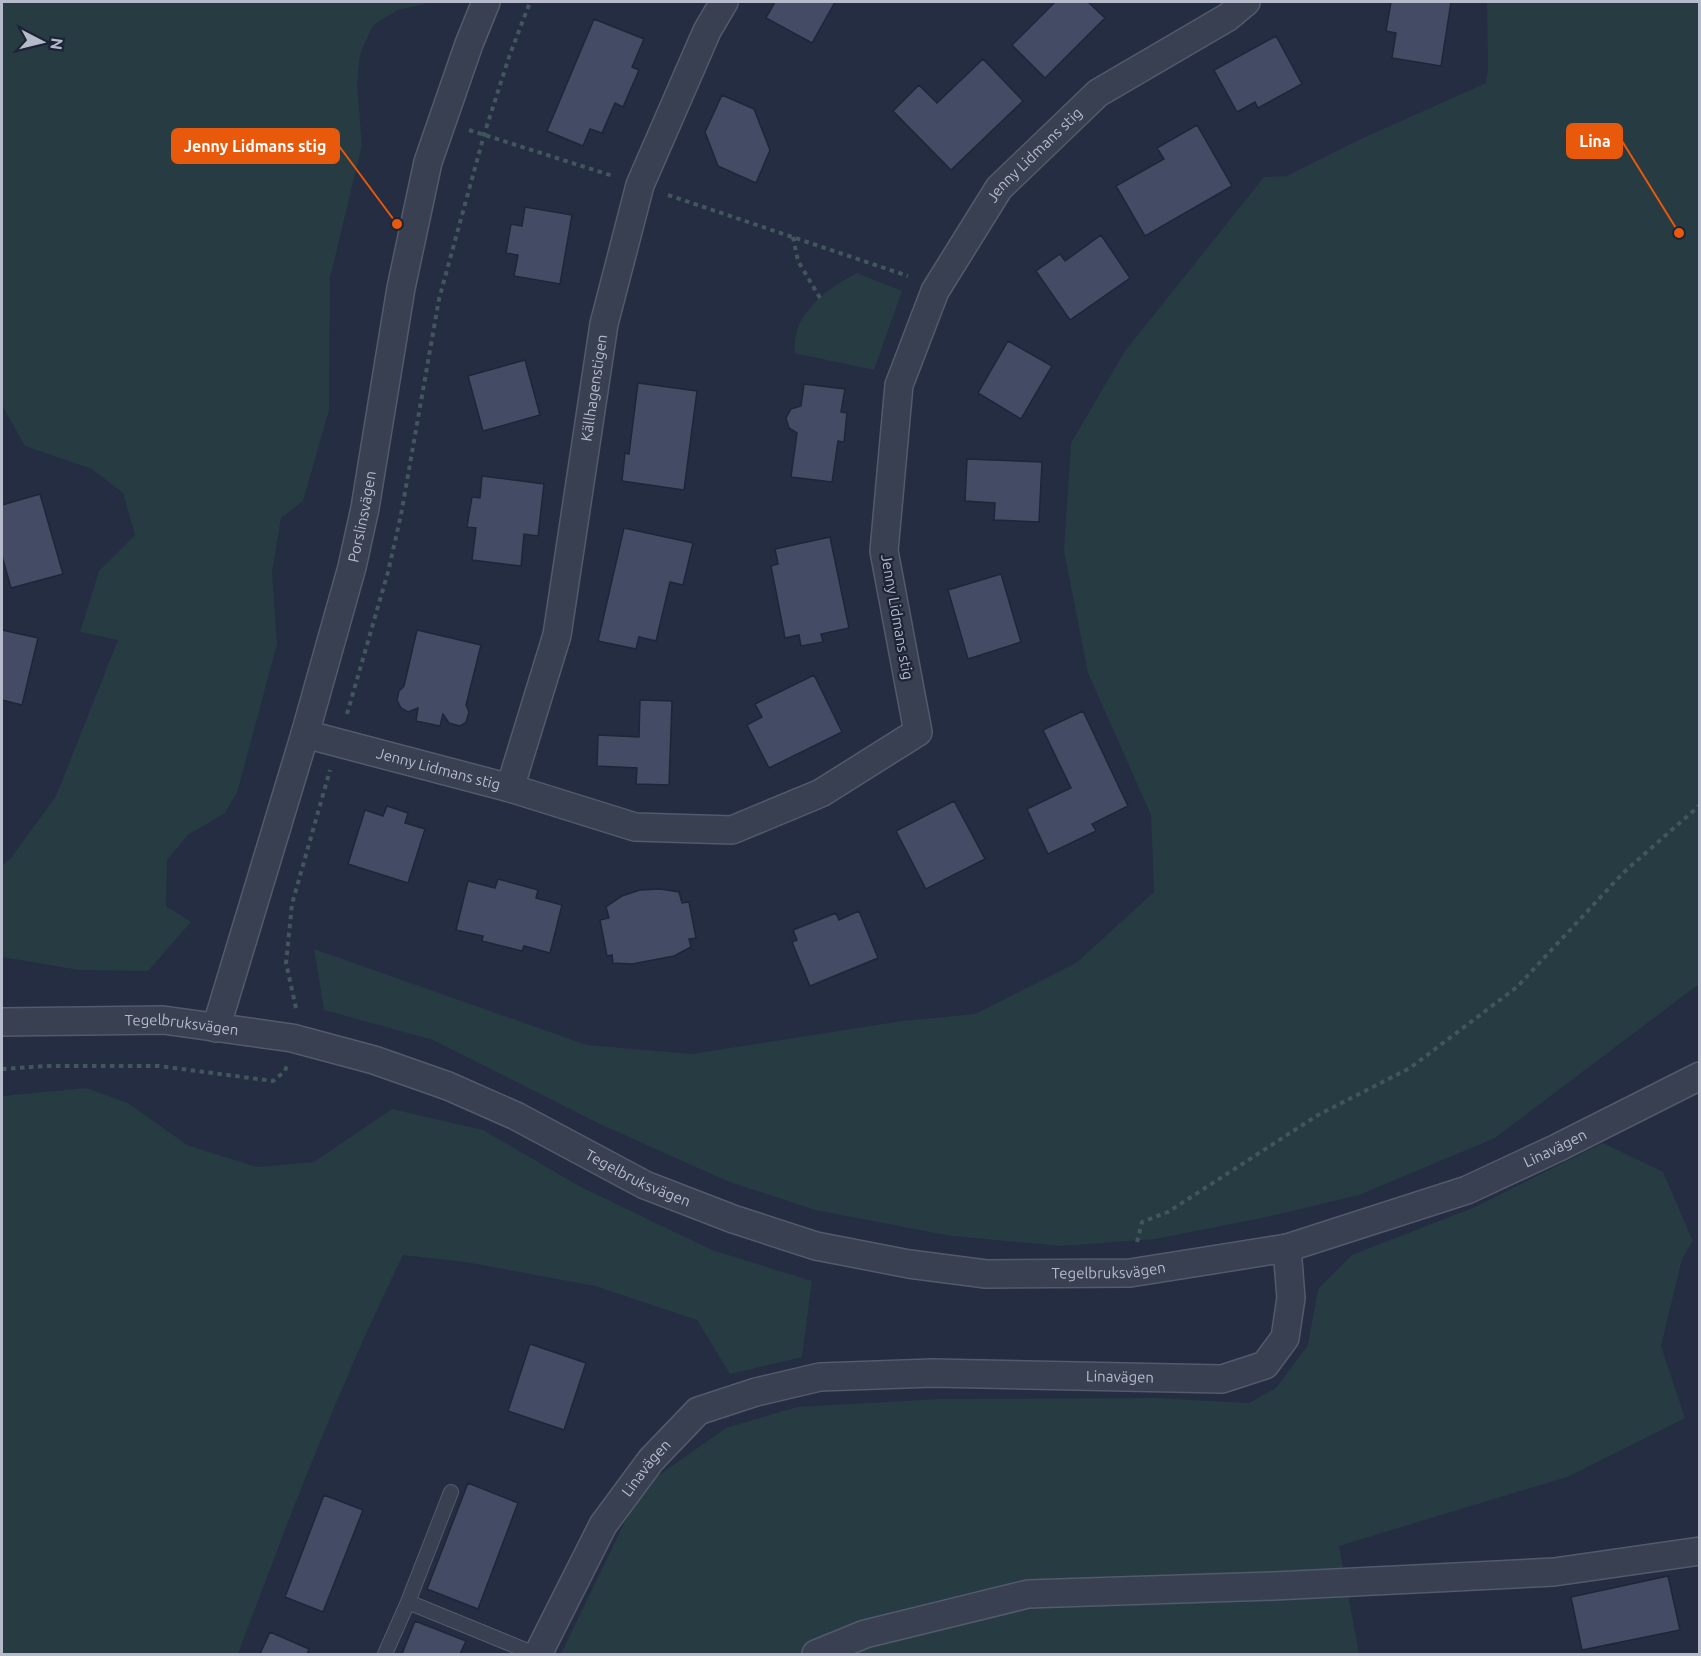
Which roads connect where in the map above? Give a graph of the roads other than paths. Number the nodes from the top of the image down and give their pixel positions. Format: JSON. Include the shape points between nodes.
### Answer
{"nodes":[{"id":1,"x":486,"y":2,"type":"edge"},
{"id":2,"x":724,"y":2,"type":"edge"},
{"id":3,"x":1246,"y":2,"type":"edge"},
{"id":4,"x":305,"y":734,"type":"junction"},
{"id":5,"x":510,"y":788,"type":"junction"},
{"id":6,"x":2,"y":1022,"type":"edge"},
{"id":7,"x":216,"y":1028,"type":"junction"},
{"id":8,"x":1700,"y":1076,"type":"edge"},
{"id":9,"x":1287,"y":1248,"type":"junction"},
{"id":10,"x":451,"y":1492,"type":"dead end"},
{"id":11,"x":1700,"y":1551,"type":"edge"},
{"id":12,"x":408,"y":1602,"type":"junction"},
{"id":13,"x":385,"y":1654,"type":"edge"},
{"id":14,"x":537,"y":1654,"type":"edge"},
{"id":15,"x":816,"y":1654,"type":"edge"}],
"edges":[{"from":1,"to":4,"type":"street","name":"Porslinsvägen","via":[[428,162],[401,288],[358,538]]},
{"from":2,"to":5,"type":"street","name":"Källhagenstigen","via":[[707,31],[640,185],[604,324],[557,634]]},
{"from":3,"to":5,"type":"street","name":"Jenny Lidmans stig","via":[[1228,17],[1098,93],[999,188],[935,291],[899,385],[884,551],[918,732],[821,793],[732,830],[635,827]]},
{"from":4,"to":5,"type":"street","name":"Jenny Lidmans stig"},
{"from":4,"to":7,"type":"street","name":"Porslinsvägen"},
{"from":6,"to":7,"type":"street","name":"Tegelbruksvägen","via":[[163,1020]]},
{"from":7,"to":9,"type":"street","name":"Tegelbruksvägen","via":[[292,1038],[374,1060],[448,1086],[516,1116],[645,1185],[816,1246],[986,1274],[1130,1273]]},
{"from":8,"to":9,"type":"street","name":"Linavägen","via":[[1467,1190]]},
{"from":9,"to":14,"type":"street","name":"Linavägen","via":[[1291,1298],[1285,1338],[1265,1365],[1222,1379],[933,1373],[820,1377],[756,1392],[698,1412],[651,1460],[603,1525]]},
{"from":10,"to":12,"type":"lane"},
{"from":11,"to":15,"type":"street","via":[[1554,1572],[1028,1594],[866,1634]]},
{"from":12,"to":13,"type":"lane"},
{"from":12,"to":14,"type":"lane"}]}
